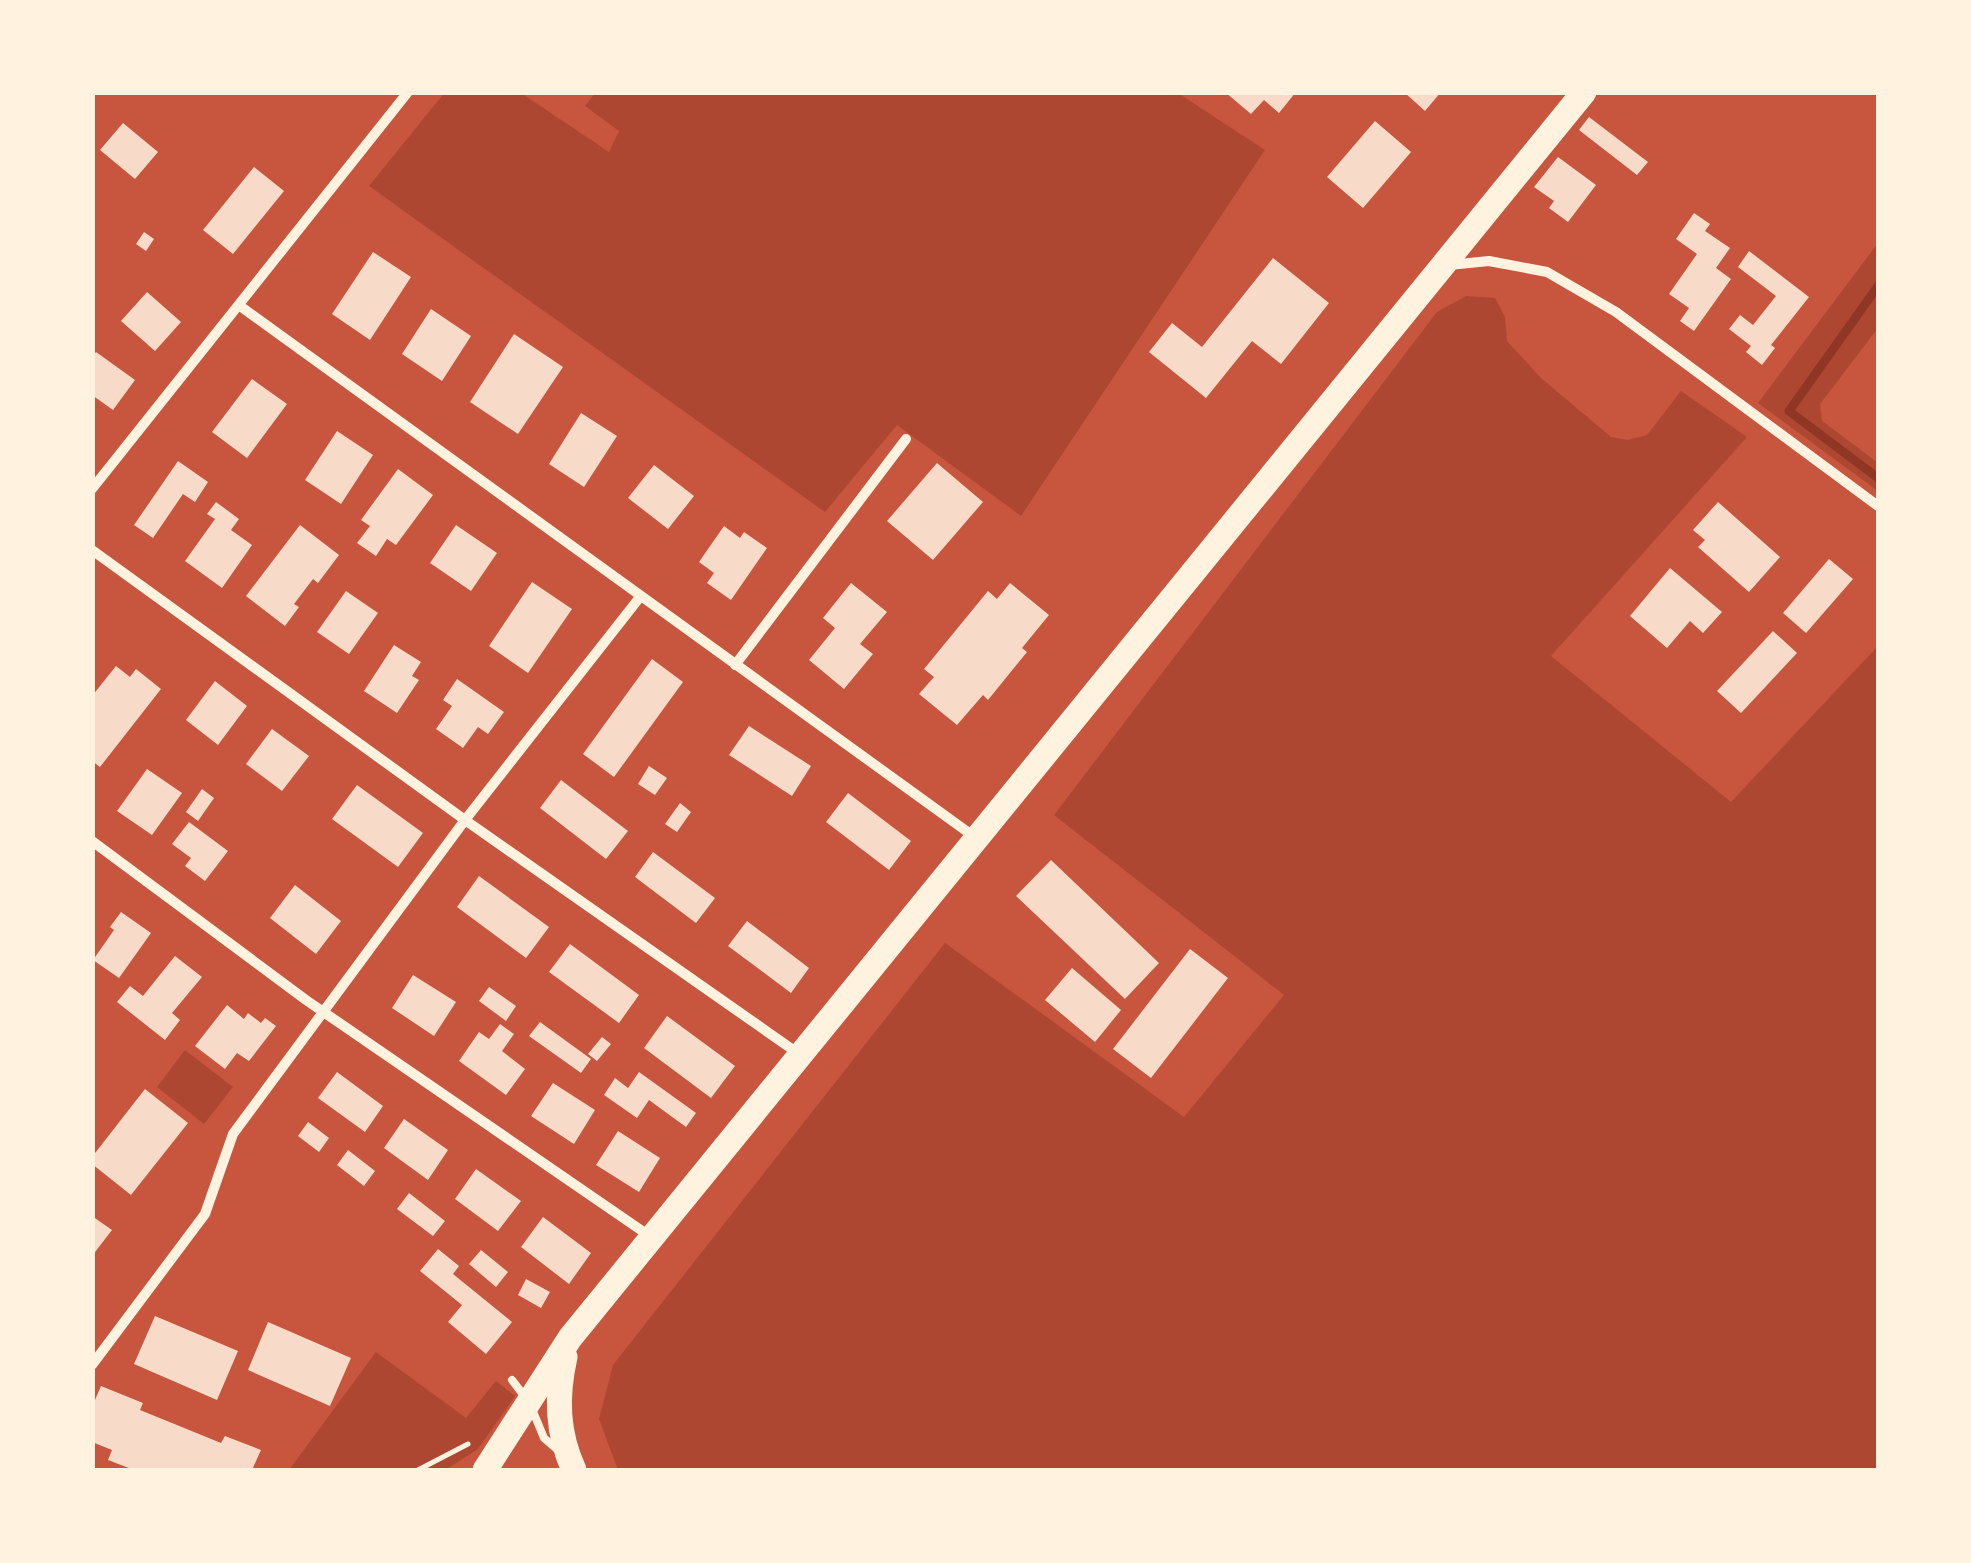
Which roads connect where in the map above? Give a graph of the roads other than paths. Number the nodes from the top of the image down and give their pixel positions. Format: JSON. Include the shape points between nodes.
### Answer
{"nodes":[{"id":1,"x":408,"y":92,"type":"edge"},
{"id":2,"x":1584,"y":92,"type":"edge"},
{"id":3,"x":1443,"y":266,"type":"junction"},
{"id":4,"x":240,"y":306,"type":"junction"},
{"id":5,"x":906,"y":439,"type":"dead end"},
{"id":6,"x":92,"y":489,"type":"edge"},
{"id":7,"x":1878,"y":506,"type":"edge"},
{"id":8,"x":92,"y":550,"type":"edge"},
{"id":9,"x":640,"y":597,"type":"junction"},
{"id":10,"x":736,"y":665,"type":"junction"},
{"id":11,"x":465,"y":820,"type":"junction"},
{"id":12,"x":976,"y":838,"type":"junction"},
{"id":13,"x":92,"y":841,"type":"edge"},
{"id":14,"x":321,"y":1011,"type":"junction"},
{"id":15,"x":800,"y":1054,"type":"junction"},
{"id":16,"x":651,"y":1238,"type":"junction"},
{"id":17,"x":570,"y":1338,"type":"junction"},
{"id":18,"x":92,"y":1365,"type":"edge"},
{"id":19,"x":512,"y":1380,"type":"dead end"},
{"id":20,"x":529,"y":1403,"type":"junction"},
{"id":21,"x":570,"y":1463,"type":"edge"},
{"id":22,"x":485,"y":1470,"type":"edge"}],
"edges":[{"from":1,"to":4,"type":"street"},
{"from":2,"to":3,"type":"main road"},
{"from":3,"to":7,"type":"street","via":[[1489,261],[1547,272],[1616,312]]},
{"from":3,"to":12,"type":"main road"},
{"from":4,"to":6,"type":"street"},
{"from":4,"to":9,"type":"street"},
{"from":5,"to":10,"type":"street"},
{"from":8,"to":11,"type":"street"},
{"from":9,"to":10,"type":"street"},
{"from":9,"to":11,"type":"street"},
{"from":10,"to":12,"type":"street"},
{"from":11,"to":14,"type":"street"},
{"from":11,"to":15,"type":"street"},
{"from":12,"to":15,"type":"main road"},
{"from":13,"to":14,"type":"street"},
{"from":14,"to":16,"type":"street"},
{"from":14,"to":18,"type":"street","via":[[233,1134],[206,1214]]},
{"from":15,"to":16,"type":"main road"},
{"from":16,"to":17,"type":"main road"},
{"from":17,"to":20,"type":"main road"},
{"from":17,"to":21,"type":"main road","via":[[559,1387]]},
{"from":19,"to":20,"type":"lane"},
{"from":20,"to":21,"type":"lane","via":[[544,1438]]},
{"from":20,"to":22,"type":"main road"}]}
